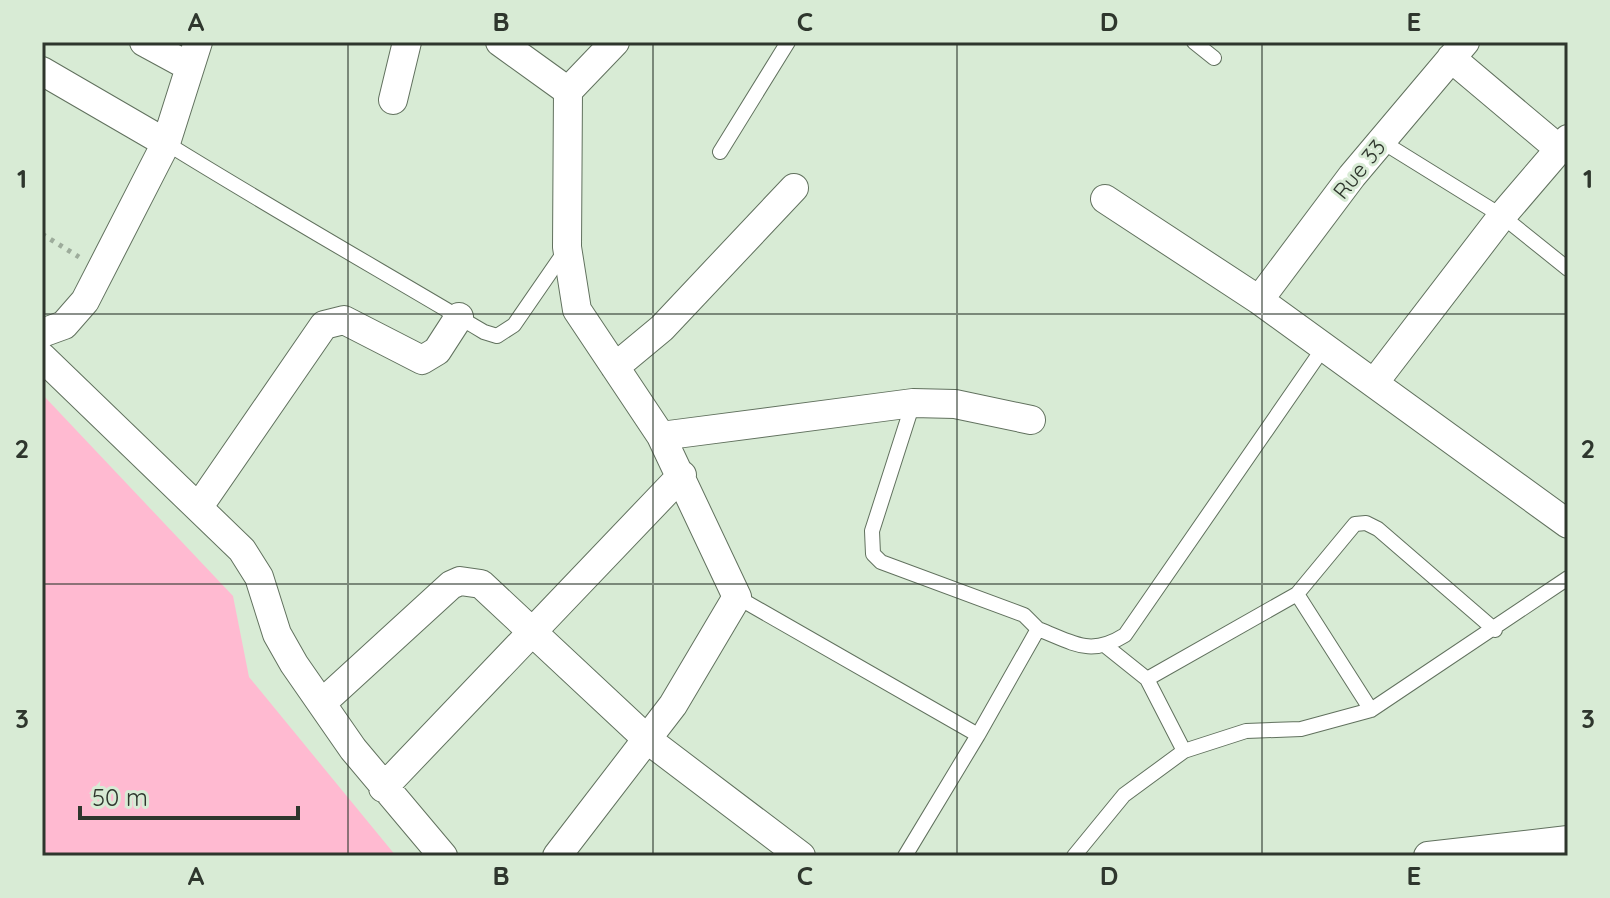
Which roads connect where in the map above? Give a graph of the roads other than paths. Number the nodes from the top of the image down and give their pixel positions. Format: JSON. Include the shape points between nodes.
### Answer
{"nodes":[{"id":1,"x":144,"y":42,"type":"edge"},
{"id":2,"x":407,"y":42,"type":"edge"},
{"id":3,"x":500,"y":42,"type":"edge"},
{"id":4,"x":615,"y":42,"type":"edge"},
{"id":5,"x":788,"y":42,"type":"edge"},
{"id":6,"x":1194,"y":42,"type":"edge"},
{"id":7,"x":1458,"y":47,"type":"edge"},
{"id":8,"x":194,"y":55,"type":"edge"},
{"id":9,"x":1214,"y":58,"type":"dead end"},
{"id":10,"x":42,"y":71,"type":"edge"},
{"id":11,"x":568,"y":91,"type":"junction"},
{"id":12,"x":393,"y":100,"type":"dead end"},
{"id":13,"x":1381,"y":141,"type":"junction"},
{"id":14,"x":166,"y":143,"type":"junction"},
{"id":15,"x":1564,"y":144,"type":"edge"},
{"id":16,"x":720,"y":152,"type":"dead end"},
{"id":17,"x":794,"y":188,"type":"dead end"},
{"id":18,"x":1105,"y":199,"type":"dead end"},
{"id":19,"x":1502,"y":216,"type":"junction"},
{"id":20,"x":567,"y":247,"type":"junction"},
{"id":21,"x":1568,"y":269,"type":"edge"},
{"id":22,"x":1259,"y":300,"type":"junction"},
{"id":23,"x":459,"y":317,"type":"junction"},
{"id":24,"x":42,"y":333,"type":"edge"},
{"id":25,"x":1324,"y":347,"type":"junction"},
{"id":26,"x":42,"y":357,"type":"edge"},
{"id":27,"x":615,"y":367,"type":"junction"},
{"id":28,"x":1374,"y":383,"type":"junction"},
{"id":29,"x":913,"y":403,"type":"junction"},
{"id":30,"x":1031,"y":420,"type":"dead end"},
{"id":31,"x":661,"y":436,"type":"junction"},
{"id":32,"x":682,"y":475,"type":"junction"},
{"id":33,"x":200,"y":505,"type":"junction"},
{"id":34,"x":1568,"y":524,"type":"edge"},
{"id":35,"x":1568,"y":578,"type":"edge"},
{"id":36,"x":1297,"y":594,"type":"junction"},
{"id":37,"x":737,"y":597,"type":"junction"},
{"id":38,"x":1038,"y":629,"type":"junction"},
{"id":39,"x":1495,"y":630,"type":"junction"},
{"id":40,"x":533,"y":631,"type":"junction"},
{"id":41,"x":1107,"y":647,"type":"junction"},
{"id":42,"x":1147,"y":679,"type":"junction"},
{"id":43,"x":322,"y":703,"type":"junction"},
{"id":44,"x":1371,"y":710,"type":"junction"},
{"id":45,"x":978,"y":735,"type":"junction"},
{"id":46,"x":648,"y":740,"type":"junction"},
{"id":47,"x":1184,"y":751,"type":"junction"},
{"id":48,"x":383,"y":788,"type":"junction"},
{"id":49,"x":1568,"y":840,"type":"edge"},
{"id":50,"x":443,"y":856,"type":"edge"},
{"id":51,"x":557,"y":856,"type":"edge"},
{"id":52,"x":801,"y":856,"type":"edge"},
{"id":53,"x":905,"y":856,"type":"edge"},
{"id":54,"x":1074,"y":856,"type":"edge"},
{"id":55,"x":1428,"y":856,"type":"edge"}],
"edges":[{"from":1,"to":8,"type":"street"},
{"from":2,"to":12,"type":"street"},
{"from":3,"to":11,"type":"street"},
{"from":4,"to":11,"type":"street"},
{"from":5,"to":16,"type":"lane"},
{"from":6,"to":9,"type":"lane"},
{"from":7,"to":13,"type":"street","name":"Rue 33"},
{"from":7,"to":15,"type":"street"},
{"from":8,"to":14,"type":"street"},
{"from":10,"to":14,"type":"street"},
{"from":11,"to":20,"type":"street"},
{"from":13,"to":19,"type":"lane"},
{"from":13,"to":22,"type":"street","name":"Rue 33"},
{"from":14,"to":23,"type":"lane"},
{"from":14,"to":24,"type":"street","via":[[75,314],[64,325]]},
{"from":15,"to":19,"type":"street"},
{"from":17,"to":27,"type":"street","via":[[662,328]]},
{"from":18,"to":22,"type":"street"},
{"from":19,"to":21,"type":"lane"},
{"from":19,"to":28,"type":"street"},
{"from":20,"to":23,"type":"lane","via":[[506,333],[484,332]]},
{"from":20,"to":27,"type":"street","via":[[577,310]]},
{"from":22,"to":25,"type":"street"},
{"from":23,"to":33,"type":"street","via":[[437,351],[422,360],[344,320],[324,325]]},
{"from":25,"to":28,"type":"street"},
{"from":25,"to":41,"type":"lane","via":[[1125,635]]},
{"from":26,"to":33,"type":"street"},
{"from":27,"to":31,"type":"street"},
{"from":28,"to":34,"type":"street"},
{"from":29,"to":30,"type":"street","via":[[955,404]]},
{"from":29,"to":31,"type":"street"},
{"from":29,"to":38,"type":"lane","via":[[872,531],[873,554],[881,562],[1024,615]]},
{"from":31,"to":32,"type":"street"},
{"from":32,"to":37,"type":"street"},
{"from":32,"to":40,"type":"street"},
{"from":33,"to":43,"type":"street","via":[[259,577],[277,634]]},
{"from":35,"to":39,"type":"lane"},
{"from":36,"to":39,"type":"lane","via":[[1345,533],[1366,523]]},
{"from":36,"to":42,"type":"lane"},
{"from":36,"to":44,"type":"lane"},
{"from":37,"to":45,"type":"lane"},
{"from":37,"to":46,"type":"street"},
{"from":38,"to":41,"type":"lane","via":[[1088,648]]},
{"from":38,"to":45,"type":"lane"},
{"from":39,"to":44,"type":"lane"},
{"from":40,"to":43,"type":"street","via":[[481,584],[460,581]]},
{"from":40,"to":46,"type":"street"},
{"from":40,"to":48,"type":"street"},
{"from":41,"to":42,"type":"lane"},
{"from":42,"to":47,"type":"lane"},
{"from":43,"to":48,"type":"street"},
{"from":44,"to":47,"type":"lane","via":[[1301,729],[1246,731]]},
{"from":45,"to":53,"type":"lane"},
{"from":46,"to":51,"type":"street"},
{"from":46,"to":52,"type":"street"},
{"from":47,"to":54,"type":"lane","via":[[1124,795]]},
{"from":48,"to":50,"type":"street"},
{"from":49,"to":55,"type":"street"}]}
